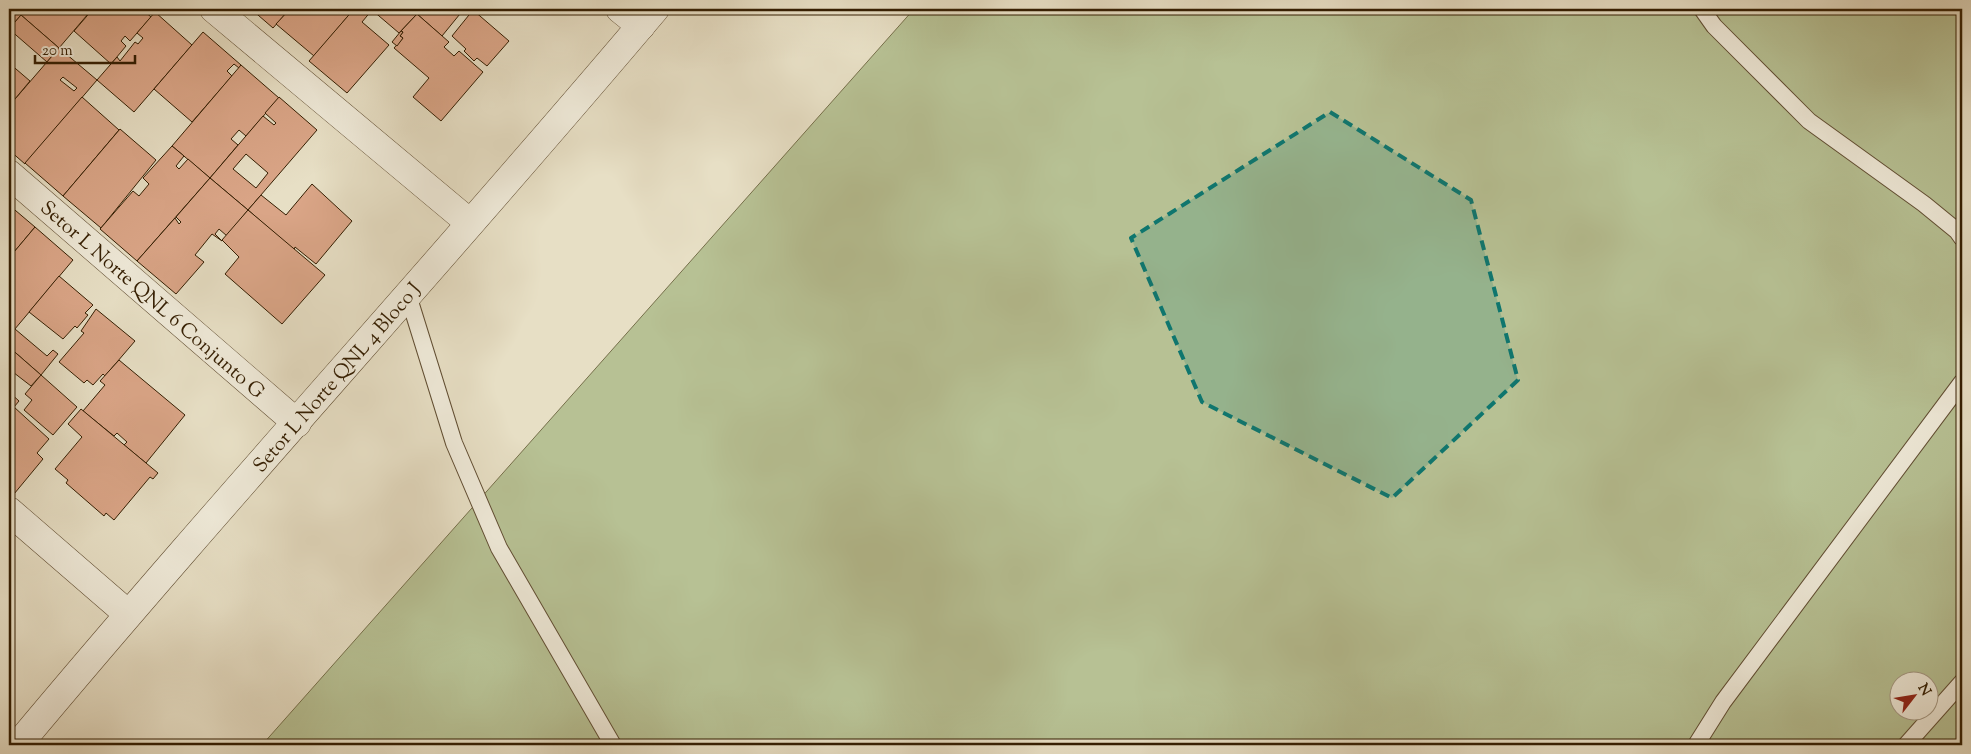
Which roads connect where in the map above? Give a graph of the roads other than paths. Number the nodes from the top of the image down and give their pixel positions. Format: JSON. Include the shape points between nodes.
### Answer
{"nodes":[{"id":1,"x":214,"y":9,"type":"edge"},
{"id":2,"x":620,"y":9,"type":"edge"},
{"id":3,"x":1702,"y":9,"type":"edge"},
{"id":4,"x":648,"y":17,"type":"edge"},
{"id":5,"x":9,"y":174,"type":"edge"},
{"id":6,"x":470,"y":223,"type":"junction"},
{"id":7,"x":1962,"y":238,"type":"edge"},
{"id":8,"x":408,"y":295,"type":"junction"},
{"id":9,"x":1962,"y":382,"type":"edge"},
{"id":10,"x":297,"y":422,"type":"junction"},
{"id":11,"x":9,"y":511,"type":"edge"},
{"id":12,"x":128,"y":614,"type":"junction"},
{"id":13,"x":1962,"y":682,"type":"edge"},
{"id":14,"x":18,"y":745,"type":"edge"},
{"id":15,"x":613,"y":745,"type":"edge"},
{"id":16,"x":1696,"y":745,"type":"edge"},
{"id":17,"x":1906,"y":745,"type":"edge"}],
"edges":[{"from":1,"to":6,"type":"street"},
{"from":2,"to":4,"type":"street"},
{"from":3,"to":7,"type":"lane","via":[[1714,26],[1809,121],[1924,204]]},
{"from":4,"to":6,"type":"street","name":"Setor L Norte QNL 4 Bloco J"},
{"from":5,"to":10,"type":"street","name":"Setor L Norte QNL 6 Conjunto G"},
{"from":6,"to":8,"type":"street","name":"Setor L Norte QNL 4 Bloco J"},
{"from":8,"to":10,"type":"street","name":"Setor L Norte QNL 4 Bloco J"},
{"from":8,"to":15,"type":"lane","via":[[454,443],[500,548]]},
{"from":9,"to":16,"type":"lane","via":[[1723,702]]},
{"from":10,"to":12,"type":"street","name":"Setor L Norte QNL 4 Bloco J"},
{"from":11,"to":12,"type":"street"},
{"from":12,"to":14,"type":"street","name":"Setor L Norte QNL 4 Bloco J"},
{"from":13,"to":17,"type":"lane"}]}
